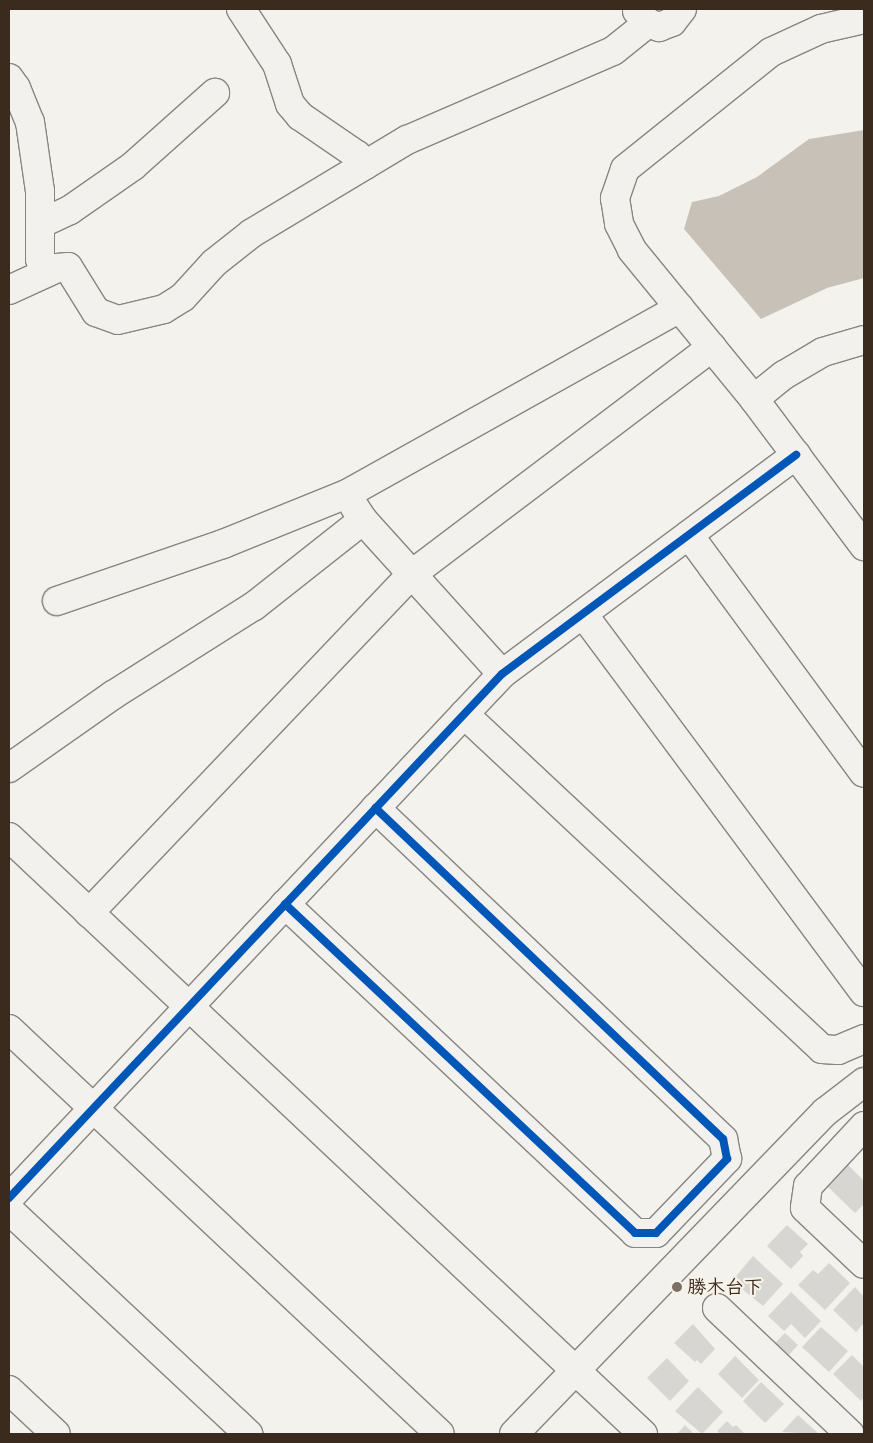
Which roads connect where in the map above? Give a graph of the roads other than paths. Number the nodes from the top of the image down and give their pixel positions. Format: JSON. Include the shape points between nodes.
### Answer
{"nodes":[{"id":1,"x":241,"y":9,"type":"edge"},
{"id":2,"x":682,"y":9,"type":"edge"},
{"id":3,"x":642,"y":16,"type":"edge"},
{"id":4,"x":864,"y":19,"type":"edge"},
{"id":5,"x":9,"y":78,"type":"edge"},
{"id":6,"x":215,"y":93,"type":"dead end"},
{"id":7,"x":365,"y":165,"type":"junction"},
{"id":8,"x":40,"y":224,"type":"junction"},
{"id":9,"x":45,"y":273,"type":"junction"},
{"id":10,"x":9,"y":290,"type":"edge"},
{"id":11,"x":680,"y":308,"type":"junction"},
{"id":12,"x":864,"y":340,"type":"edge"},
{"id":13,"x":712,"y":347,"type":"junction"},
{"id":14,"x":754,"y":399,"type":"junction"},
{"id":15,"x":796,"y":455,"type":"junction"},
{"id":16,"x":347,"y":494,"type":"junction"},
{"id":17,"x":363,"y":520,"type":"junction"},
{"id":18,"x":689,"y":535,"type":"junction"},
{"id":19,"x":864,"y":546,"type":"edge"},
{"id":20,"x":412,"y":574,"type":"junction"},
{"id":21,"x":57,"y":601,"type":"dead end"},
{"id":22,"x":583,"y":614,"type":"junction"},
{"id":23,"x":502,"y":674,"type":"junction"},
{"id":24,"x":464,"y":714,"type":"junction"},
{"id":25,"x":9,"y":768,"type":"edge"},
{"id":26,"x":864,"y":773,"type":"edge"},
{"id":27,"x":376,"y":808,"type":"junction"},
{"id":28,"x":9,"y":837,"type":"edge"},
{"id":29,"x":285,"y":904,"type":"junction"},
{"id":30,"x":89,"y":913,"type":"junction"},
{"id":31,"x":864,"y":992,"type":"edge"},
{"id":32,"x":189,"y":1006,"type":"junction"},
{"id":33,"x":9,"y":1029,"type":"edge"},
{"id":34,"x":864,"y":1038,"type":"edge"},
{"id":35,"x":864,"y":1082,"type":"edge"},
{"id":36,"x":93,"y":1108,"type":"junction"},
{"id":37,"x":864,"y":1126,"type":"edge"},
{"id":38,"x":9,"y":1198,"type":"edge"},
{"id":39,"x":9,"y":1210,"type":"edge"},
{"id":40,"x":864,"y":1264,"type":"edge"},
{"id":41,"x":717,"y":1308,"type":"dead end"},
{"id":42,"x":574,"y":1370,"type":"junction"},
{"id":43,"x":9,"y":1390,"type":"edge"},
{"id":44,"x":56,"y":1434,"type":"edge"},
{"id":45,"x":248,"y":1434,"type":"edge"},
{"id":46,"x":440,"y":1434,"type":"edge"},
{"id":47,"x":514,"y":1434,"type":"edge"},
{"id":48,"x":643,"y":1434,"type":"edge"},
{"id":49,"x":850,"y":1434,"type":"edge"}],
"edges":[{"from":1,"to":7,"type":"street","via":[[277,64],[290,104],[300,116],[357,155]]},
{"from":2,"to":3,"type":"street","via":[[672,22],[659,27]]},
{"from":3,"to":7,"type":"street","via":[[613,50],[407,140]]},
{"from":4,"to":11,"type":"street","via":[[821,28],[772,52],[722,88],[625,168],[615,198],[619,224],[632,250]]},
{"from":5,"to":8,"type":"street","via":[[30,122],[40,190]]},
{"from":6,"to":8,"type":"street","via":[[133,166],[70,210]]},
{"from":7,"to":9,"type":"street","via":[[252,233],[214,263],[183,297],[164,309],[118,320],[96,312],[68,267]]},
{"from":8,"to":9,"type":"street","via":[[40,259]]},
{"from":9,"to":10,"type":"street"},
{"from":11,"to":13,"type":"street"},
{"from":11,"to":16,"type":"street"},
{"from":12,"to":14,"type":"street","via":[[823,352],[784,375]]},
{"from":13,"to":14,"type":"street"},
{"from":13,"to":20,"type":"street"},
{"from":14,"to":15,"type":"street"},
{"from":15,"to":18,"type":"street"},
{"from":15,"to":19,"type":"street"},
{"from":16,"to":17,"type":"street"},
{"from":16,"to":21,"type":"street","via":[[222,544]]},
{"from":17,"to":20,"type":"street"},
{"from":17,"to":25,"type":"street","via":[[254,606],[113,695]]},
{"from":18,"to":22,"type":"street"},
{"from":18,"to":26,"type":"street"},
{"from":20,"to":23,"type":"street"},
{"from":20,"to":30,"type":"street"},
{"from":22,"to":23,"type":"street"},
{"from":22,"to":31,"type":"street"},
{"from":23,"to":24,"type":"street"},
{"from":24,"to":27,"type":"street"},
{"from":24,"to":34,"type":"street","via":[[822,1049],[838,1050]]},
{"from":27,"to":29,"type":"street"},
{"from":27,"to":29,"type":"street","via":[[724,1139],[727,1159],[656,1233],[635,1233]]},
{"from":28,"to":30,"type":"street"},
{"from":29,"to":32,"type":"street"},
{"from":30,"to":32,"type":"street"},
{"from":32,"to":36,"type":"street"},
{"from":32,"to":42,"type":"street"},
{"from":33,"to":36,"type":"street"},
{"from":35,"to":42,"type":"street","via":[[825,1112]]},
{"from":36,"to":38,"type":"street"},
{"from":36,"to":46,"type":"street"},
{"from":37,"to":40,"type":"street","via":[[808,1186],[805,1208]]},
{"from":39,"to":45,"type":"street"},
{"from":41,"to":49,"type":"street"},
{"from":42,"to":47,"type":"street"},
{"from":42,"to":48,"type":"street"},
{"from":43,"to":44,"type":"street"}]}
